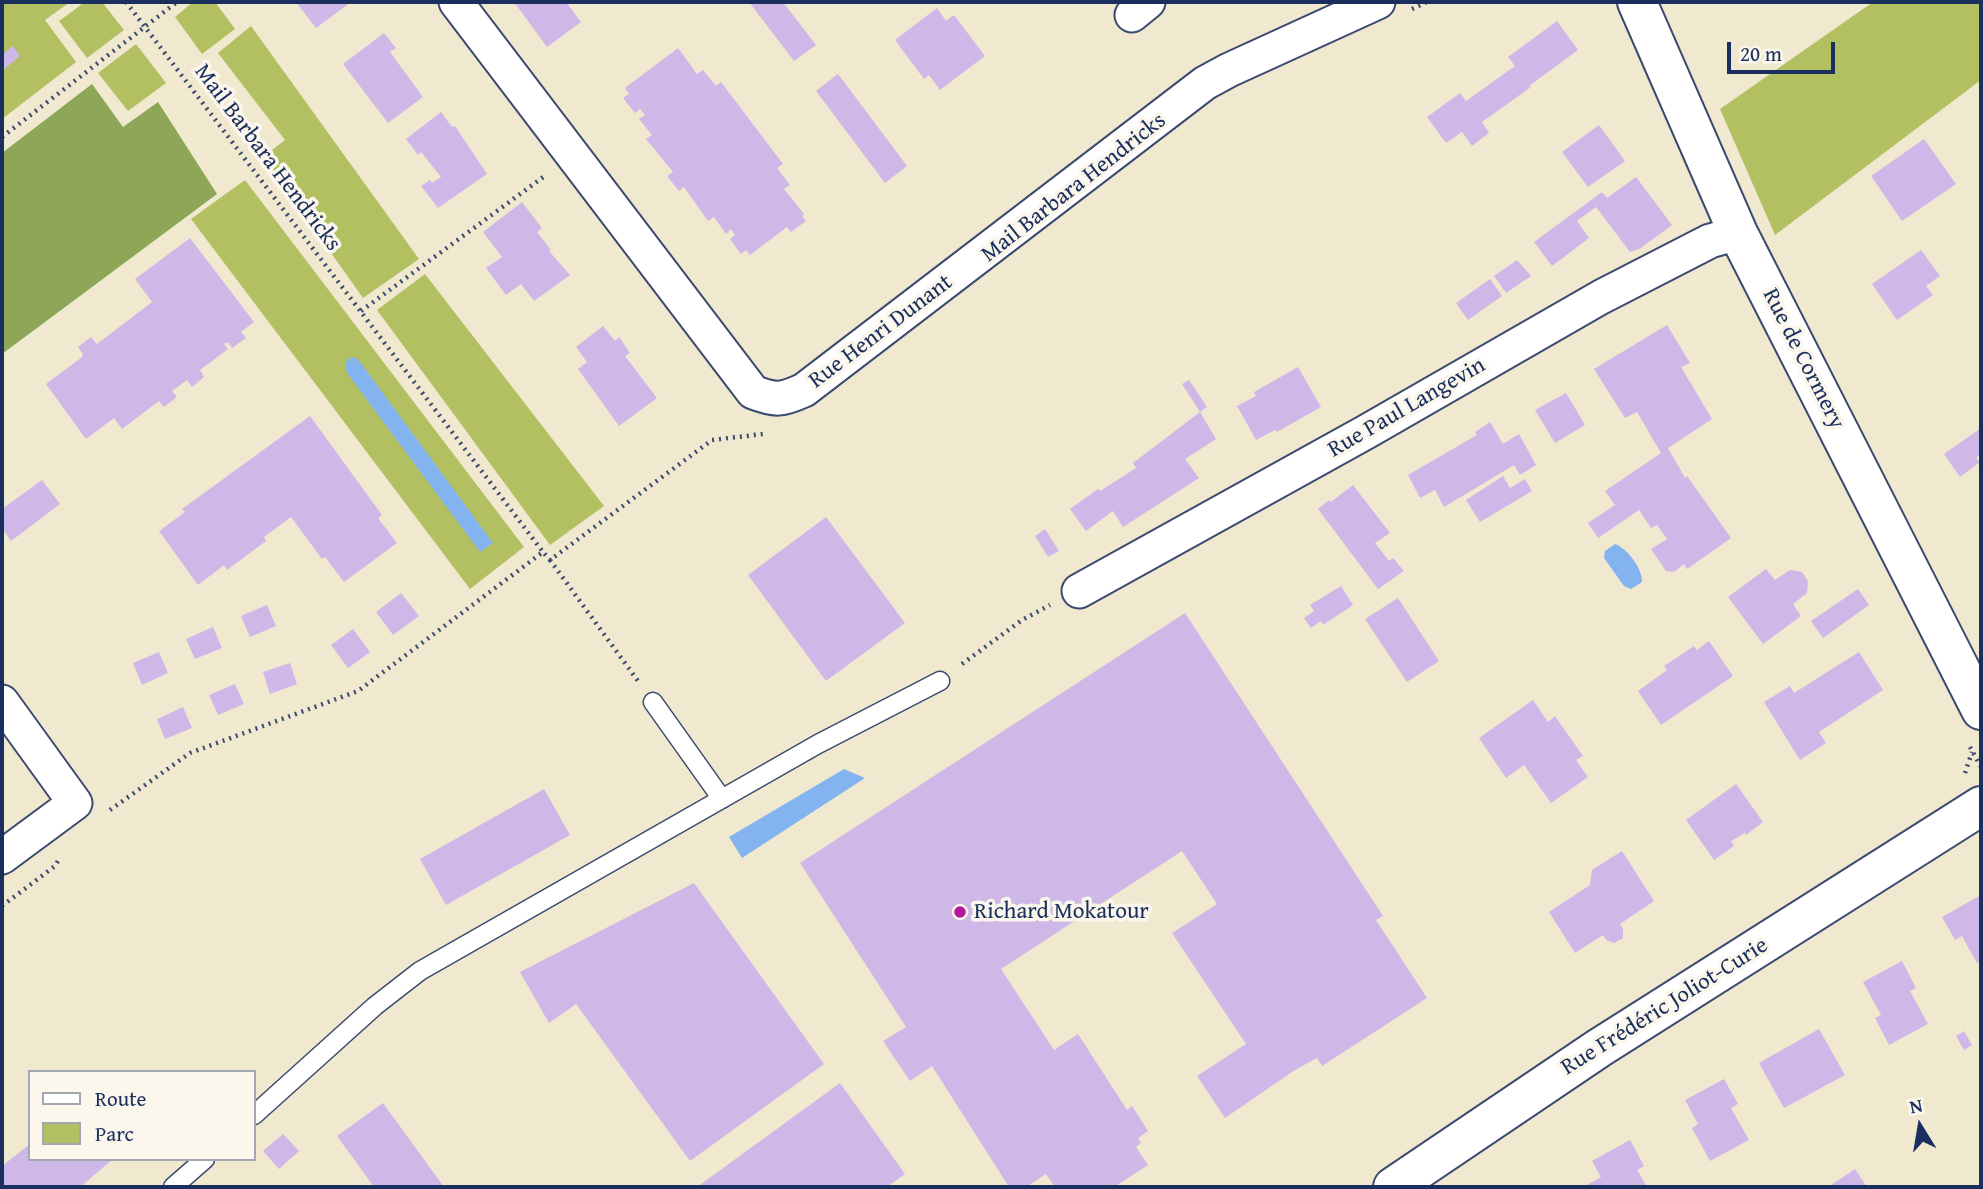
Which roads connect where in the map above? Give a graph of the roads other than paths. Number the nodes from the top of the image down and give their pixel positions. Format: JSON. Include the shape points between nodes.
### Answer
{"nodes":[{"id":1,"x":456,"y":2,"type":"edge"},
{"id":2,"x":1637,"y":2,"type":"edge"},
{"id":3,"x":1390,"y":7,"type":"edge"},
{"id":4,"x":1738,"y":233,"type":"junction"},
{"id":5,"x":1079,"y":591,"type":"road end"},
{"id":6,"x":940,"y":681,"type":"road end"},
{"id":7,"x":2,"y":702,"type":"edge"},
{"id":8,"x":653,"y":702,"type":"road end"},
{"id":9,"x":1981,"y":710,"type":"edge"},
{"id":10,"x":722,"y":799,"type":"junction"},
{"id":11,"x":1981,"y":806,"type":"edge"},
{"id":12,"x":2,"y":857,"type":"edge"},
{"id":13,"x":256,"y":1113,"type":"edge"},
{"id":14,"x":203,"y":1161,"type":"edge"},
{"id":15,"x":173,"y":1187,"type":"edge"},
{"id":16,"x":1393,"y":1187,"type":"edge"}],
"edges":[{"from":1,"to":3,"type":"street","name":"Rue Henri Dunant","via":[[753,392],[773,400],[804,390],[1205,83]]},
{"from":2,"to":4,"type":"main road","name":"Rue de Cormery"},
{"from":4,"to":5,"type":"street","name":"Rue Paul Langevin","via":[[1710,242],[1601,297]]},
{"from":4,"to":9,"type":"main road","name":"Rue de Cormery"},
{"from":6,"to":10,"type":"lane"},
{"from":7,"to":12,"type":"street","via":[[75,803]]},
{"from":8,"to":10,"type":"lane"},
{"from":10,"to":13,"type":"lane","via":[[419,971]]},
{"from":11,"to":16,"type":"main road","name":"Rue Frédéric Joliot-Curie","via":[[1599,1048]]},
{"from":14,"to":15,"type":"lane"}]}
